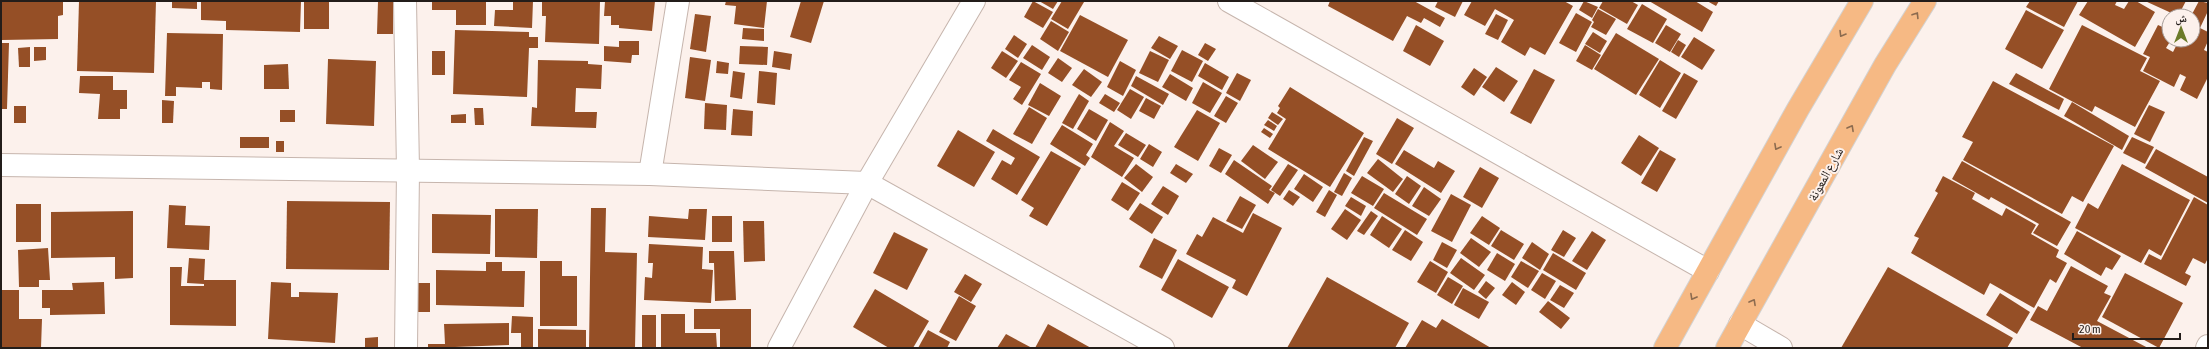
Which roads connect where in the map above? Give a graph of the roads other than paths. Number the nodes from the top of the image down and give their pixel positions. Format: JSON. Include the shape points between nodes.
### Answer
{"nodes":[{"id":1,"x":405,"y":1,"type":"edge"},
{"id":2,"x":678,"y":1,"type":"edge"},
{"id":3,"x":974,"y":1,"type":"edge"},
{"id":4,"x":1229,"y":1,"type":"edge"},
{"id":5,"x":1862,"y":1,"type":"edge"},
{"id":6,"x":1925,"y":1,"type":"edge"},
{"id":7,"x":1,"y":166,"type":"edge"},
{"id":8,"x":408,"y":170,"type":"junction"},
{"id":9,"x":650,"y":174,"type":"junction"},
{"id":10,"x":867,"y":183,"type":"junction"},
{"id":11,"x":1708,"y":272,"type":"junction"},
{"id":12,"x":1740,"y":324,"type":"junction"},
{"id":13,"x":406,"y":348,"type":"edge"},
{"id":14,"x":778,"y":348,"type":"edge"},
{"id":15,"x":1163,"y":348,"type":"edge"},
{"id":16,"x":1665,"y":348,"type":"edge"},
{"id":17,"x":1726,"y":348,"type":"edge"},
{"id":18,"x":1781,"y":348,"type":"edge"}],
"edges":[{"from":1,"to":8,"type":"street"},
{"from":2,"to":9,"type":"street"},
{"from":3,"to":10,"type":"street"},
{"from":4,"to":11,"type":"street"},
{"from":5,"to":11,"type":"highway","one_way":true,"via":[[1798,109]]},
{"from":12,"to":6,"type":"highway","name":"شارع المعونة","one_way":true,"via":[[1885,65]]},
{"from":7,"to":8,"type":"street"},
{"from":8,"to":9,"type":"street"},
{"from":8,"to":13,"type":"street"},
{"from":9,"to":10,"type":"street"},
{"from":10,"to":14,"type":"street"},
{"from":10,"to":15,"type":"street"},
{"from":11,"to":16,"type":"highway","one_way":true},
{"from":12,"to":17,"type":"highway","name":"شارع المعونة"},
{"from":12,"to":18,"type":"street"}]}
